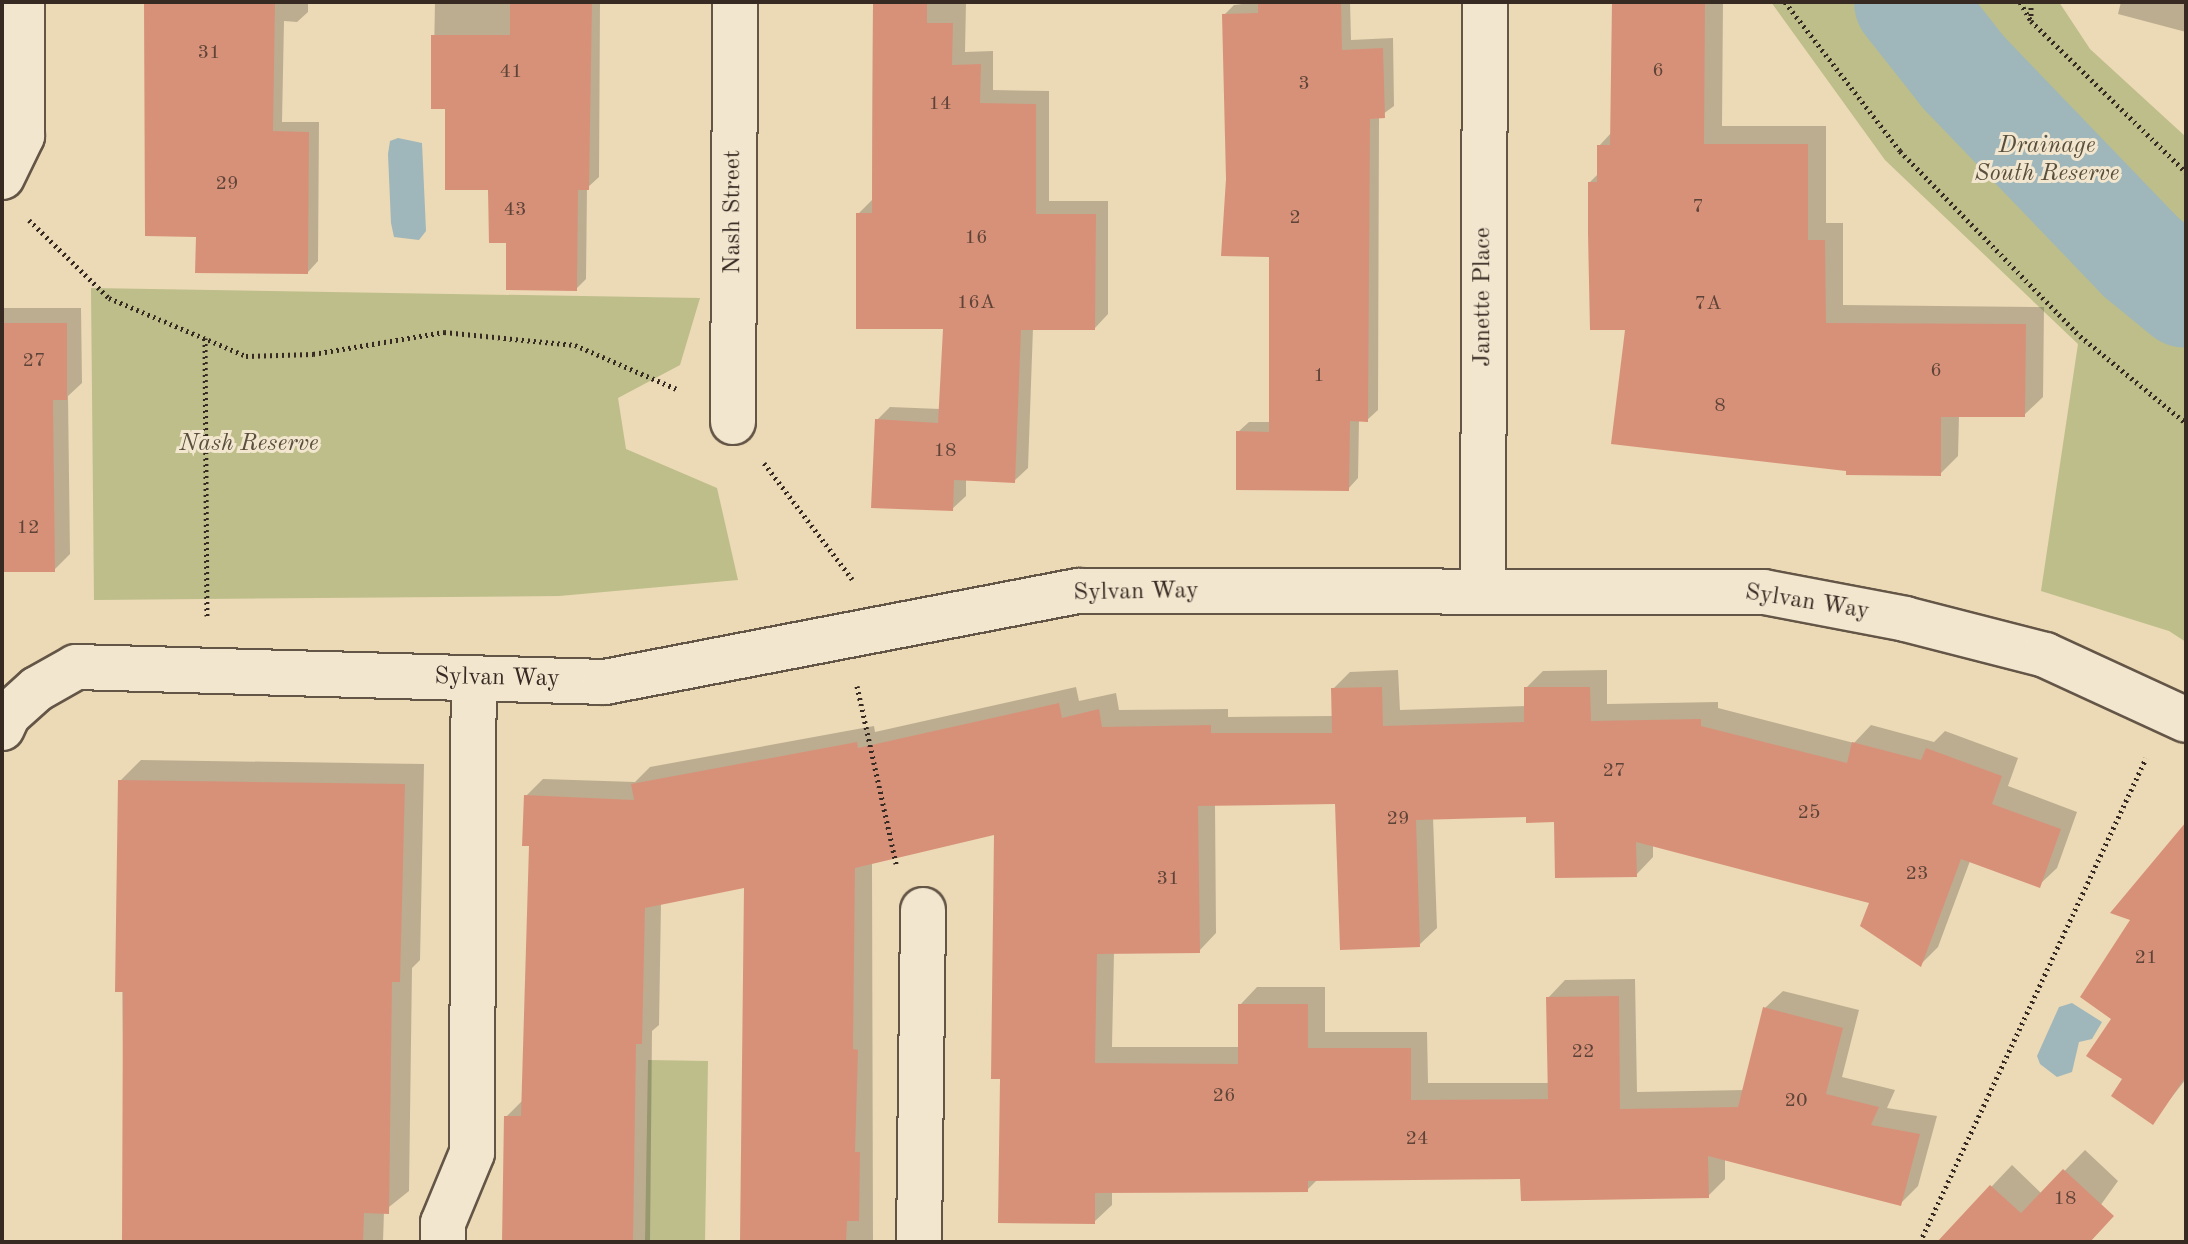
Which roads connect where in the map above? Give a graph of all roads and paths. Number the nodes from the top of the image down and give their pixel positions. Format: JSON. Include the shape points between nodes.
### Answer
{"nodes":[{"id":1,"x":22,"y":2,"type":"edge"},
{"id":2,"x":735,"y":2,"type":"edge"},
{"id":3,"x":1485,"y":2,"type":"edge"},
{"id":4,"x":1785,"y":2,"type":"edge"},
{"id":5,"x":2020,"y":2,"type":"edge"},
{"id":6,"x":2031,"y":2,"type":"edge"},
{"id":7,"x":2031,"y":21,"type":"junction"},
{"id":8,"x":2186,"y":172,"type":"edge"},
{"id":9,"x":2,"y":177,"type":"edge"},
{"id":10,"x":23,"y":215,"type":"dead end"},
{"id":11,"x":205,"y":338,"type":"junction"},
{"id":12,"x":660,"y":379,"type":"dead end"},
{"id":13,"x":733,"y":422,"type":"joint"},
{"id":14,"x":2186,"y":423,"type":"edge"},
{"id":15,"x":855,"y":583,"type":"dead end"},
{"id":16,"x":1483,"y":591,"type":"junction"},
{"id":17,"x":207,"y":617,"type":"dead end"},
{"id":18,"x":474,"y":679,"type":"junction"},
{"id":19,"x":857,"y":684,"type":"dead end"},
{"id":20,"x":2186,"y":720,"type":"edge"},
{"id":21,"x":2,"y":728,"type":"edge"},
{"id":22,"x":2159,"y":762,"type":"dead end"},
{"id":23,"x":923,"y":914,"type":"joint"},
{"id":24,"x":443,"y":1242,"type":"edge"},
{"id":25,"x":919,"y":1242,"type":"edge"},
{"id":26,"x":1920,"y":1242,"type":"edge"}],
"edges":[{"from":1,"to":9,"type":"street","via":[[22,136]]},
{"from":2,"to":13,"type":"street","name":"Nash Street"},
{"from":3,"to":16,"type":"street","name":"Janette Place"},
{"from":4,"to":14,"type":"path","via":[[1900,151],[2080,336]]},
{"from":5,"to":7,"type":"path"},
{"from":6,"to":7,"type":"path"},
{"from":7,"to":8,"type":"path"},
{"from":10,"to":11,"type":"path","via":[[109,298]]},
{"from":11,"to":12,"type":"path","via":[[246,356],[313,354],[444,332],[575,345]]},
{"from":11,"to":17,"type":"path"},
{"from":13,"to":15,"type":"path"},
{"from":16,"to":18,"type":"street","name":"Sylvan Way","via":[[1078,591],[605,682]]},
{"from":16,"to":20,"type":"street","name":"Sylvan Way","via":[[1764,592],[1905,619],[2045,655]]},
{"from":18,"to":21,"type":"street","name":"Sylvan Way","via":[[76,667],[37,689],[8,715]]},
{"from":18,"to":24,"type":"street","via":[[472,1153],[443,1223]]},
{"from":19,"to":23,"type":"path","via":[[901,887]]},
{"from":22,"to":26,"type":"path","via":[[2147,756]]},
{"from":23,"to":25,"type":"street"}]}
